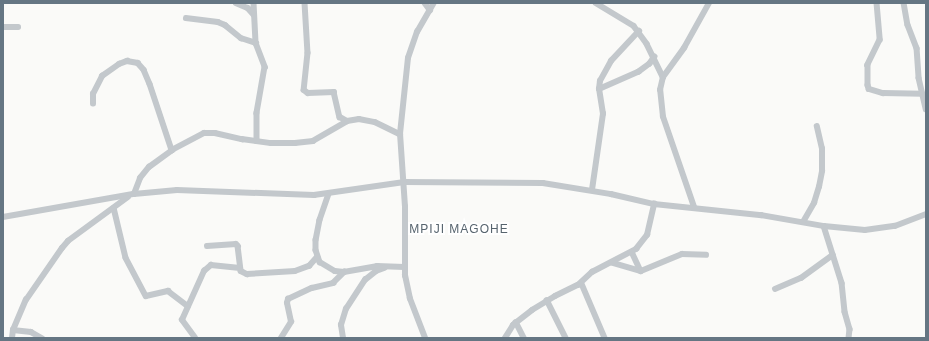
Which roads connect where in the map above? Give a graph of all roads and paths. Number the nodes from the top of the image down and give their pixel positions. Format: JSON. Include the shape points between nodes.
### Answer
{"nodes":[{"id":1,"x":236,"y":3,"type":"edge"},
{"id":2,"x":254,"y":3,"type":"edge"},
{"id":3,"x":305,"y":3,"type":"edge"},
{"id":4,"x":425,"y":3,"type":"edge"},
{"id":5,"x":434,"y":3,"type":"edge"},
{"id":6,"x":596,"y":3,"type":"edge"},
{"id":7,"x":708,"y":3,"type":"edge"},
{"id":8,"x":877,"y":3,"type":"edge"},
{"id":9,"x":904,"y":3,"type":"edge"},
{"id":10,"x":430,"y":10,"type":"junction"},
{"id":11,"x":186,"y":18,"type":"dead end"},
{"id":12,"x":255,"y":20,"type":"junction"},
{"id":13,"x":3,"y":27,"type":"edge"},
{"id":14,"x":18,"y":27,"type":"dead end"},
{"id":15,"x":638,"y":31,"type":"junction"},
{"id":16,"x":256,"y":42,"type":"junction"},
{"id":17,"x":654,"y":57,"type":"junction"},
{"id":18,"x":663,"y":77,"type":"junction"},
{"id":19,"x":599,"y":89,"type":"junction"},
{"id":20,"x":922,"y":94,"type":"junction"},
{"id":21,"x":93,"y":104,"type":"dead end"},
{"id":22,"x":926,"y":109,"type":"edge"},
{"id":23,"x":347,"y":121,"type":"junction"},
{"id":24,"x":817,"y":127,"type":"dead end"},
{"id":25,"x":400,"y":134,"type":"junction"},
{"id":26,"x":257,"y":141,"type":"junction"},
{"id":27,"x":172,"y":150,"type":"junction"},
{"id":28,"x":404,"y":182,"type":"junction"},
{"id":29,"x":592,"y":190,"type":"junction"},
{"id":30,"x":329,"y":194,"type":"junction"},
{"id":31,"x":131,"y":195,"type":"junction"},
{"id":32,"x":654,"y":204,"type":"junction"},
{"id":33,"x":114,"y":208,"type":"junction"},
{"id":34,"x":694,"y":208,"type":"junction"},
{"id":35,"x":926,"y":214,"type":"edge"},
{"id":36,"x":3,"y":217,"type":"edge"},
{"id":37,"x":803,"y":222,"type":"junction"},
{"id":38,"x":824,"y":226,"type":"junction"},
{"id":39,"x":207,"y":246,"type":"dead end"},
{"id":40,"x":632,"y":252,"type":"junction"},
{"id":41,"x":706,"y":255,"type":"dead end"},
{"id":42,"x":833,"y":255,"type":"junction"},
{"id":43,"x":317,"y":257,"type":"junction"},
{"id":44,"x":613,"y":262,"type":"junction"},
{"id":45,"x":389,"y":266,"type":"junction"},
{"id":46,"x":404,"y":267,"type":"junction"},
{"id":47,"x":240,"y":268,"type":"junction"},
{"id":48,"x":641,"y":271,"type":"junction"},
{"id":49,"x":344,"y":272,"type":"junction"},
{"id":50,"x":582,"y":284,"type":"junction"},
{"id":51,"x":775,"y":289,"type":"dead end"},
{"id":52,"x":547,"y":300,"type":"junction"},
{"id":53,"x":188,"y":306,"type":"junction"},
{"id":54,"x":516,"y":322,"type":"junction"},
{"id":55,"x":13,"y":330,"type":"junction"},
{"id":56,"x":12,"y":338,"type":"edge"},
{"id":57,"x":42,"y":338,"type":"edge"},
{"id":58,"x":195,"y":338,"type":"edge"},
{"id":59,"x":281,"y":338,"type":"edge"},
{"id":60,"x":343,"y":338,"type":"edge"},
{"id":61,"x":425,"y":338,"type":"edge"},
{"id":62,"x":505,"y":338,"type":"edge"},
{"id":63,"x":524,"y":338,"type":"edge"},
{"id":64,"x":566,"y":338,"type":"edge"},
{"id":65,"x":605,"y":338,"type":"edge"},
{"id":66,"x":849,"y":338,"type":"edge"}],
"edges":[{"from":1,"to":12,"type":"street","via":[[251,10]]},
{"from":2,"to":12,"type":"street"},
{"from":3,"to":23,"type":"street","via":[[308,53],[304,90],[308,93],[334,92],[340,117]]},
{"from":4,"to":10,"type":"street"},
{"from":5,"to":10,"type":"street"},
{"from":6,"to":15,"type":"street","via":[[630,23]]},
{"from":7,"to":18,"type":"street","via":[[684,48]]},
{"from":8,"to":20,"type":"street","via":[[880,40],[868,65],[868,85],[870,89],[883,93]]},
{"from":9,"to":20,"type":"street","via":[[907,21],[917,48]]},
{"from":10,"to":25,"type":"street","via":[[416,32],[408,58]]},
{"from":11,"to":16,"type":"street","via":[[218,22],[241,38]]},
{"from":12,"to":16,"type":"street"},
{"from":13,"to":14,"type":"street"},
{"from":15,"to":17,"type":"street"},
{"from":15,"to":19,"type":"street","via":[[604,70]]},
{"from":16,"to":26,"type":"street","via":[[265,67],[259,102]]},
{"from":17,"to":18,"type":"street"},
{"from":17,"to":19,"type":"street","via":[[638,72]]},
{"from":18,"to":34,"type":"street","via":[[660,90],[663,118]]},
{"from":19,"to":29,"type":"street","via":[[604,114]]},
{"from":20,"to":22,"type":"street"},
{"from":21,"to":27,"type":"street","via":[[93,94],[102,76],[119,64],[133,61],[141,66],[153,85]]},
{"from":23,"to":25,"type":"street","via":[[365,119]]},
{"from":23,"to":26,"type":"street","via":[[313,141]]},
{"from":24,"to":37,"type":"street","via":[[822,149],[820,187]]},
{"from":25,"to":28,"type":"street"},
{"from":26,"to":27,"type":"street","via":[[208,132],[193,137]]},
{"from":27,"to":31,"type":"street","via":[[142,174]]},
{"from":28,"to":29,"type":"street","via":[[530,182]]},
{"from":28,"to":30,"type":"street"},
{"from":28,"to":46,"type":"street"},
{"from":29,"to":32,"type":"street"},
{"from":30,"to":31,"type":"street","via":[[272,195],[177,190]]},
{"from":30,"to":43,"type":"street","via":[[317,232]]},
{"from":31,"to":33,"type":"street"},
{"from":31,"to":36,"type":"street"},
{"from":32,"to":34,"type":"street"},
{"from":32,"to":40,"type":"street","via":[[647,235]]},
{"from":33,"to":53,"type":"street","via":[[126,258],[146,296],[168,291]]},
{"from":33,"to":55,"type":"street","via":[[62,248],[26,300]]},
{"from":34,"to":37,"type":"street"},
{"from":35,"to":38,"type":"street","via":[[895,226],[874,230]]},
{"from":37,"to":38,"type":"street"},
{"from":38,"to":42,"type":"street"},
{"from":39,"to":47,"type":"street","via":[[236,244]]},
{"from":40,"to":44,"type":"street"},
{"from":40,"to":48,"type":"street"},
{"from":41,"to":48,"type":"street","via":[[682,254]]},
{"from":42,"to":51,"type":"street","via":[[802,278]]},
{"from":42,"to":66,"type":"street","via":[[842,283],[845,312],[850,329]]},
{"from":43,"to":47,"type":"street","via":[[306,268],[287,273],[247,274]]},
{"from":43,"to":49,"type":"street","via":[[330,269]]},
{"from":44,"to":48,"type":"street"},
{"from":44,"to":50,"type":"street","via":[[592,272]]},
{"from":45,"to":46,"type":"street"},
{"from":45,"to":49,"type":"street"},
{"from":45,"to":60,"type":"street","via":[[368,277],[346,309],[341,325]]},
{"from":46,"to":61,"type":"street","via":[[410,299]]},
{"from":47,"to":53,"type":"street","via":[[208,266]]},
{"from":49,"to":59,"type":"street","via":[[333,283],[306,290],[288,299],[291,322]]},
{"from":50,"to":52,"type":"street"},
{"from":50,"to":65,"type":"street"},
{"from":52,"to":54,"type":"street"},
{"from":52,"to":64,"type":"street"},
{"from":53,"to":58,"type":"street","via":[[182,321]]},
{"from":54,"to":62,"type":"street"},
{"from":54,"to":63,"type":"street"},
{"from":55,"to":56,"type":"street"},
{"from":55,"to":57,"type":"street","via":[[31,332]]}]}
